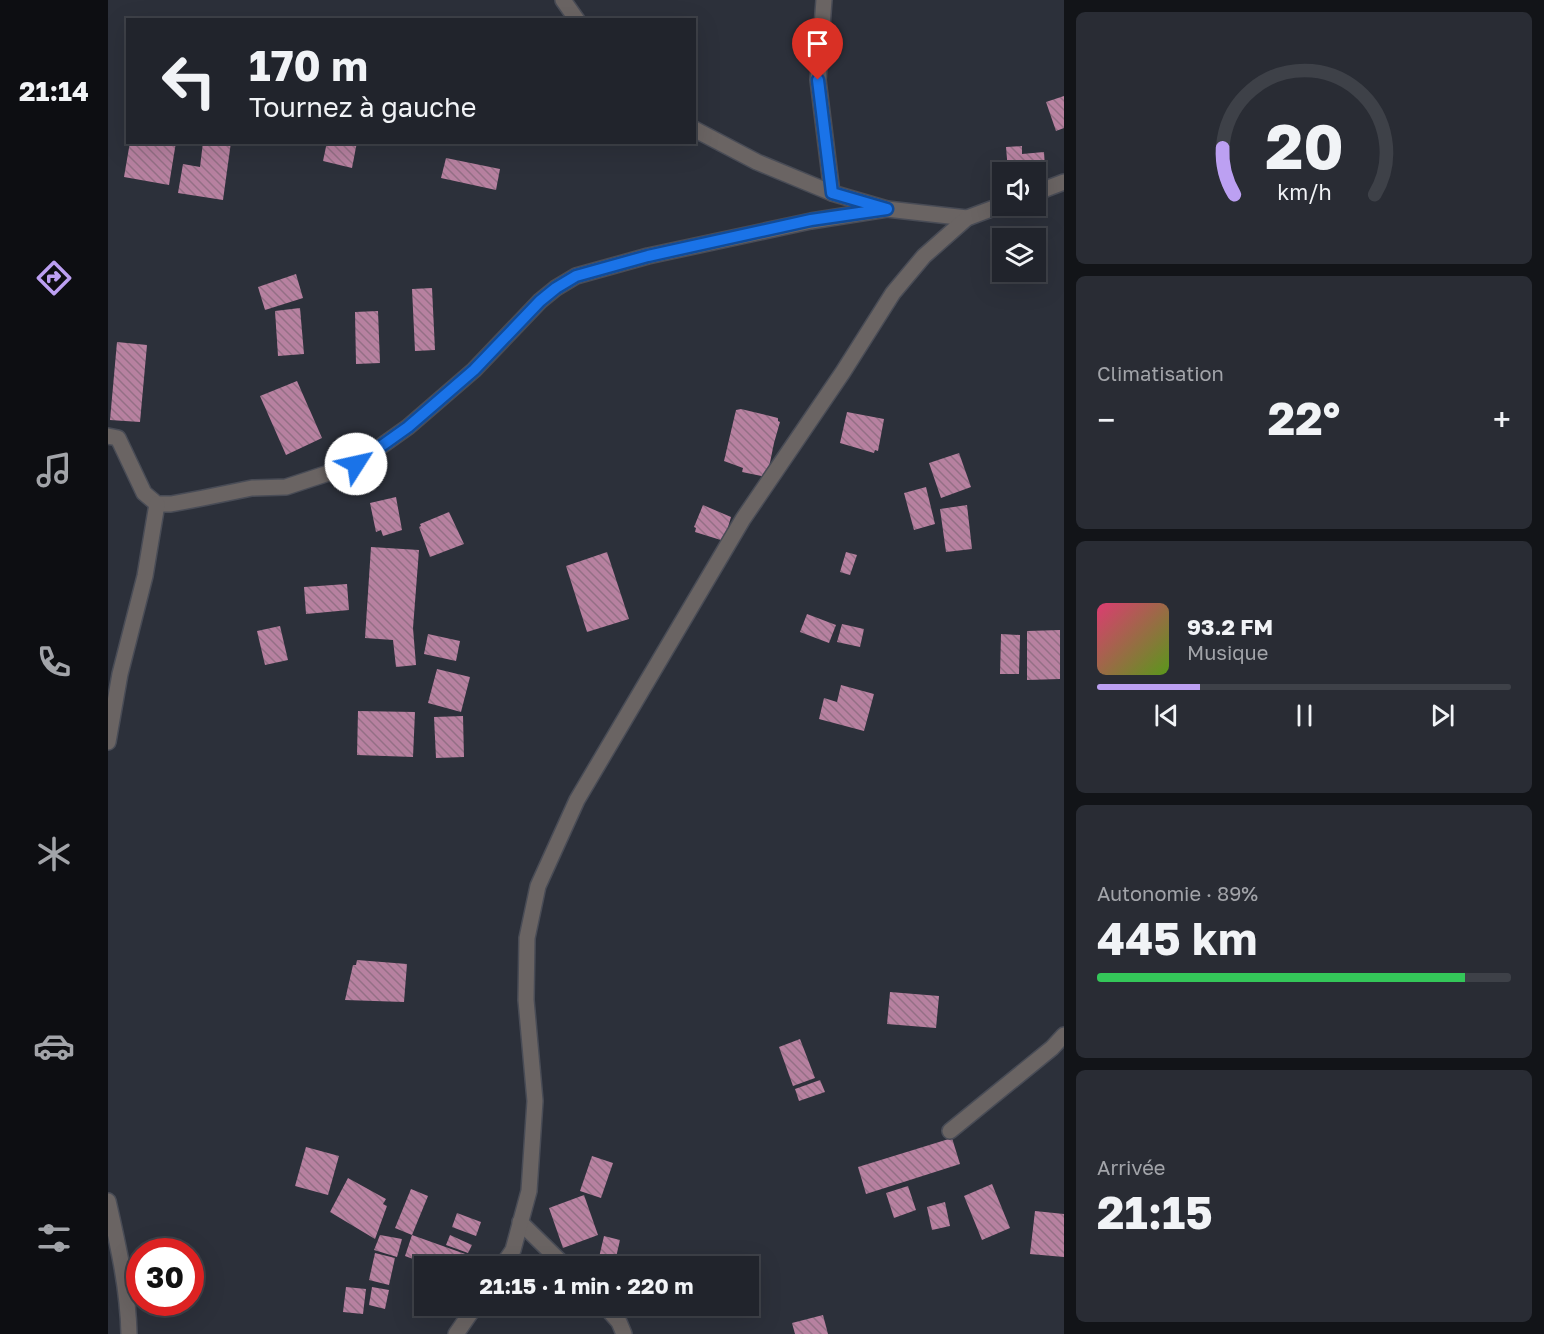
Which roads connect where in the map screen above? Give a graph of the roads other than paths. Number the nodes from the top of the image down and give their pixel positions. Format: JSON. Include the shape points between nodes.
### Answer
{"nodes":[{"id":1,"x":563,"y":0,"type":"edge"},
{"id":2,"x":824,"y":0,"type":"edge"},
{"id":3,"x":576,"y":18,"type":"edge"},
{"id":4,"x":696,"y":130,"type":"edge"},
{"id":5,"x":1064,"y":182,"type":"edge"},
{"id":6,"x":1046,"y":189,"type":"edge"},
{"id":7,"x":832,"y":193,"type":"junction"},
{"id":8,"x":887,"y":209,"type":"junction"},
{"id":9,"x":992,"y":209,"type":"edge"},
{"id":10,"x":967,"y":218,"type":"junction"},
{"id":11,"x":108,"y":436,"type":"edge"},
{"id":12,"x":157,"y":504,"type":"junction"},
{"id":13,"x":108,"y":742,"type":"edge"},
{"id":14,"x":1064,"y":1035,"type":"edge"},
{"id":15,"x":950,"y":1131,"type":"dead end"},
{"id":16,"x":108,"y":1201,"type":"edge"},
{"id":17,"x":520,"y":1222,"type":"junction"},
{"id":18,"x":509,"y":1256,"type":"edge"},
{"id":19,"x":555,"y":1256,"type":"edge"},
{"id":20,"x":468,"y":1316,"type":"edge"},
{"id":21,"x":614,"y":1316,"type":"edge"},
{"id":22,"x":129,"y":1334,"type":"edge"},
{"id":23,"x":456,"y":1334,"type":"edge"},
{"id":24,"x":624,"y":1334,"type":"edge"}],
"edges":[{"from":1,"to":3,"type":"street"},
{"from":2,"to":7,"type":"street","via":[[818,80]]},
{"from":4,"to":7,"type":"street","via":[[756,162]]},
{"from":5,"to":6,"type":"street"},
{"from":7,"to":8,"type":"street"},
{"from":8,"to":10,"type":"street"},
{"from":8,"to":12,"type":"street","via":[[811,220],[576,276],[540,301],[474,370],[408,427],[356,464],[286,487],[252,488]]},
{"from":9,"to":10,"type":"street"},
{"from":10,"to":17,"type":"street","via":[[924,256],[893,293],[743,519],[577,800],[538,886],[527,938],[526,1000],[535,1101],[529,1191]]},
{"from":11,"to":12,"type":"street","via":[[118,438],[144,493]]},
{"from":12,"to":13,"type":"street"},
{"from":14,"to":15,"type":"street"},
{"from":16,"to":22,"type":"street","via":[[120,1253]]},
{"from":17,"to":18,"type":"street"},
{"from":17,"to":19,"type":"street"},
{"from":20,"to":23,"type":"street"},
{"from":21,"to":24,"type":"street"}]}
